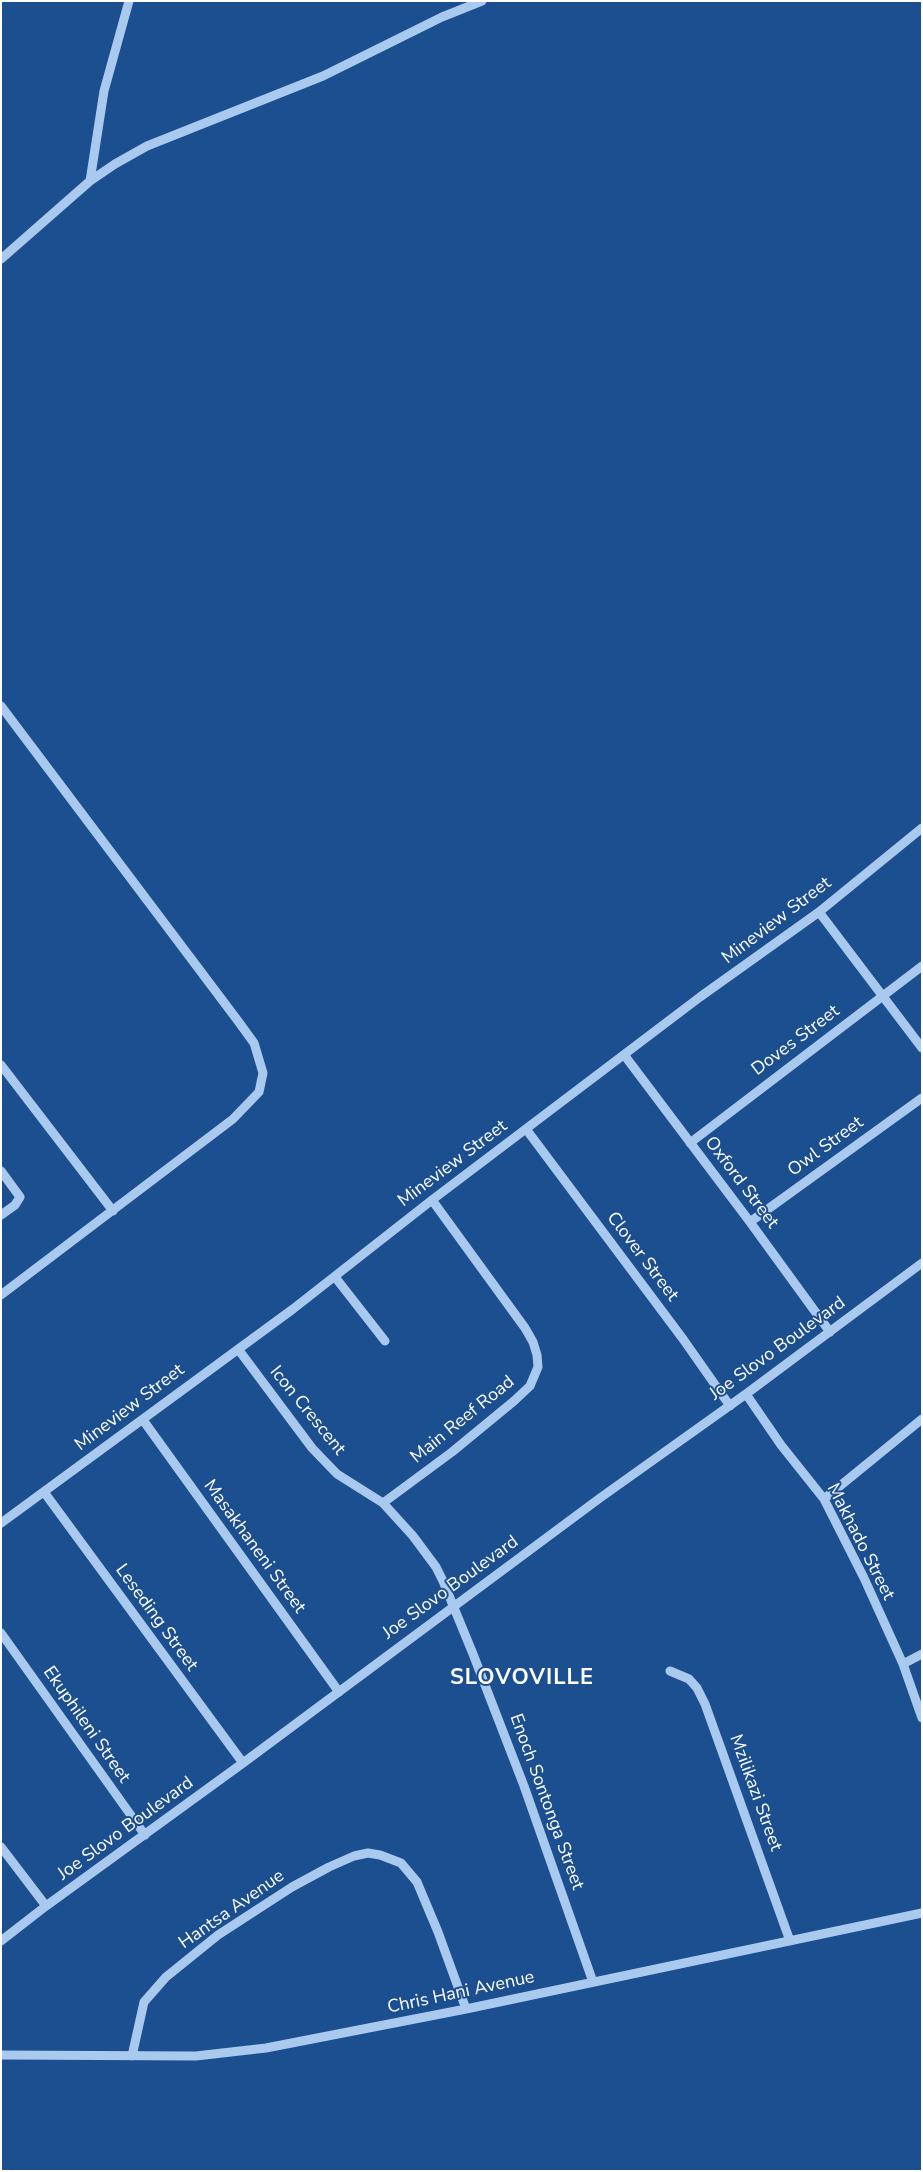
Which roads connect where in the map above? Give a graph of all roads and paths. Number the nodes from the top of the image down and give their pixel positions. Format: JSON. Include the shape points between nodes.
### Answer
{"nodes":[{"id":1,"x":128,"y":1,"type":"edge"},
{"id":2,"x":482,"y":1,"type":"edge"},
{"id":3,"x":90,"y":181,"type":"junction"},
{"id":4,"x":1,"y":258,"type":"edge"},
{"id":5,"x":1,"y":706,"type":"edge"},
{"id":6,"x":922,"y":828,"type":"edge"},
{"id":7,"x":819,"y":912,"type":"junction"},
{"id":8,"x":922,"y":966,"type":"edge"},
{"id":9,"x":882,"y":996,"type":"junction"},
{"id":10,"x":922,"y":1048,"type":"edge"},
{"id":11,"x":624,"y":1056,"type":"junction"},
{"id":12,"x":1,"y":1065,"type":"edge"},
{"id":13,"x":922,"y":1098,"type":"edge"},
{"id":14,"x":526,"y":1130,"type":"junction"},
{"id":15,"x":690,"y":1143,"type":"junction"},
{"id":16,"x":1,"y":1170,"type":"edge"},
{"id":17,"x":432,"y":1200,"type":"junction"},
{"id":18,"x":113,"y":1211,"type":"junction"},
{"id":19,"x":1,"y":1215,"type":"edge"},
{"id":20,"x":750,"y":1222,"type":"junction"},
{"id":21,"x":922,"y":1263,"type":"edge"},
{"id":22,"x":335,"y":1277,"type":"junction"},
{"id":23,"x":1,"y":1295,"type":"edge"},
{"id":24,"x":830,"y":1332,"type":"junction"},
{"id":25,"x":385,"y":1341,"type":"dead end"},
{"id":26,"x":238,"y":1349,"type":"junction"},
{"id":27,"x":746,"y":1394,"type":"junction"},
{"id":28,"x":730,"y":1406,"type":"junction"},
{"id":29,"x":922,"y":1419,"type":"edge"},
{"id":30,"x":143,"y":1420,"type":"junction"},
{"id":31,"x":44,"y":1492,"type":"junction"},
{"id":32,"x":824,"y":1499,"type":"junction"},
{"id":33,"x":383,"y":1503,"type":"junction"},
{"id":34,"x":1,"y":1522,"type":"edge"},
{"id":35,"x":454,"y":1607,"type":"junction"},
{"id":36,"x":1,"y":1633,"type":"edge"},
{"id":37,"x":922,"y":1654,"type":"edge"},
{"id":38,"x":902,"y":1664,"type":"junction"},
{"id":39,"x":670,"y":1671,"type":"dead end"},
{"id":40,"x":340,"y":1692,"type":"junction"},
{"id":41,"x":922,"y":1718,"type":"edge"},
{"id":42,"x":243,"y":1763,"type":"junction"},
{"id":43,"x":144,"y":1835,"type":"junction"},
{"id":44,"x":1,"y":1847,"type":"edge"},
{"id":45,"x":46,"y":1906,"type":"junction"},
{"id":46,"x":922,"y":1913,"type":"edge"},
{"id":47,"x":1,"y":1941,"type":"edge"},
{"id":48,"x":790,"y":1941,"type":"junction"},
{"id":49,"x":593,"y":1982,"type":"junction"},
{"id":50,"x":466,"y":2009,"type":"junction"},
{"id":51,"x":1,"y":2055,"type":"edge"},
{"id":52,"x":132,"y":2056,"type":"junction"}],
"edges":[{"from":1,"to":3,"type":"street","via":[[104,91]]},
{"from":2,"to":3,"type":"street","via":[[322,76],[147,146]]},
{"from":3,"to":4,"type":"street"},
{"from":5,"to":18,"type":"street","via":[[238,1021],[254,1043],[261,1063],[262,1082],[251,1103]]},
{"from":6,"to":7,"type":"street","name":"Mineview Street"},
{"from":7,"to":9,"type":"street"},
{"from":7,"to":11,"type":"street","name":"Mineview Street"},
{"from":8,"to":9,"type":"street","name":"Doves Street"},
{"from":9,"to":10,"type":"street"},
{"from":9,"to":15,"type":"street","name":"Doves Street"},
{"from":11,"to":14,"type":"street","name":"Mineview Street"},
{"from":11,"to":15,"type":"street","name":"Oxford Street"},
{"from":12,"to":18,"type":"street"},
{"from":13,"to":20,"type":"street","name":"Owl Street"},
{"from":14,"to":17,"type":"street","name":"Mineview Street"},
{"from":14,"to":28,"type":"street","name":"Clover Street"},
{"from":15,"to":20,"type":"street","name":"Oxford Street"},
{"from":16,"to":19,"type":"street","via":[[20,1197]]},
{"from":17,"to":22,"type":"street","name":"Mineview Street"},
{"from":17,"to":33,"type":"street","name":"Main Reef Road","via":[[534,1342],[538,1367],[530,1386],[514,1401]]},
{"from":18,"to":23,"type":"street"},
{"from":20,"to":24,"type":"street","name":"Oxford Street"},
{"from":21,"to":24,"type":"street","name":"Joe Slovo Boulevard"},
{"from":22,"to":25,"type":"street"},
{"from":22,"to":26,"type":"street","name":"Mineview Street"},
{"from":24,"to":27,"type":"street","name":"Joe Slovo Boulevard"},
{"from":26,"to":30,"type":"street","name":"Mineview Street"},
{"from":26,"to":33,"type":"street","name":"Icon Crescent","via":[[312,1448],[337,1474]]},
{"from":27,"to":28,"type":"street","name":"Joe Slovo Boulevard"},
{"from":27,"to":32,"type":"street","name":"Makhado Street"},
{"from":28,"to":35,"type":"street","name":"Joe Slovo Boulevard"},
{"from":29,"to":32,"type":"street"},
{"from":30,"to":31,"type":"street","name":"Mineview Street"},
{"from":30,"to":40,"type":"street","name":"Masakhaneni Street"},
{"from":31,"to":34,"type":"street","name":"Mineview Street"},
{"from":31,"to":42,"type":"street","name":"Leseding Street"},
{"from":32,"to":38,"type":"street","name":"Makhado Street"},
{"from":33,"to":35,"type":"street","name":"Icon Crescent","via":[[414,1536],[436,1567]]},
{"from":35,"to":40,"type":"street","name":"Joe Slovo Boulevard"},
{"from":35,"to":49,"type":"street","name":"Enoch Sontonga Street","via":[[524,1786]]},
{"from":36,"to":43,"type":"street","name":"Ekuphileni Street"},
{"from":37,"to":38,"type":"street"},
{"from":38,"to":41,"type":"street","name":"Makhado Street"},
{"from":39,"to":48,"type":"street","name":"Mzilikazi Street","via":[[689,1679],[698,1688]]},
{"from":40,"to":42,"type":"street","name":"Joe Slovo Boulevard"},
{"from":42,"to":43,"type":"street","name":"Joe Slovo Boulevard"},
{"from":43,"to":45,"type":"street","name":"Joe Slovo Boulevard"},
{"from":44,"to":45,"type":"street"},
{"from":45,"to":47,"type":"street","name":"Joe Slovo Boulevard"},
{"from":46,"to":48,"type":"street","name":"Chris Hani Avenue"},
{"from":48,"to":49,"type":"street","name":"Chris Hani Avenue"},
{"from":49,"to":50,"type":"street","name":"Chris Hani Avenue"},
{"from":50,"to":52,"type":"street","name":"Chris Hani Avenue","via":[[266,2048],[196,2056]]},
{"from":50,"to":52,"type":"street","name":"Hantsa Avenue","via":[[417,1882],[401,1863],[368,1854],[354,1856],[292,1887],[218,1935],[166,1977],[144,2002]]},
{"from":51,"to":52,"type":"street","name":"Chris Hani Avenue"}]}
